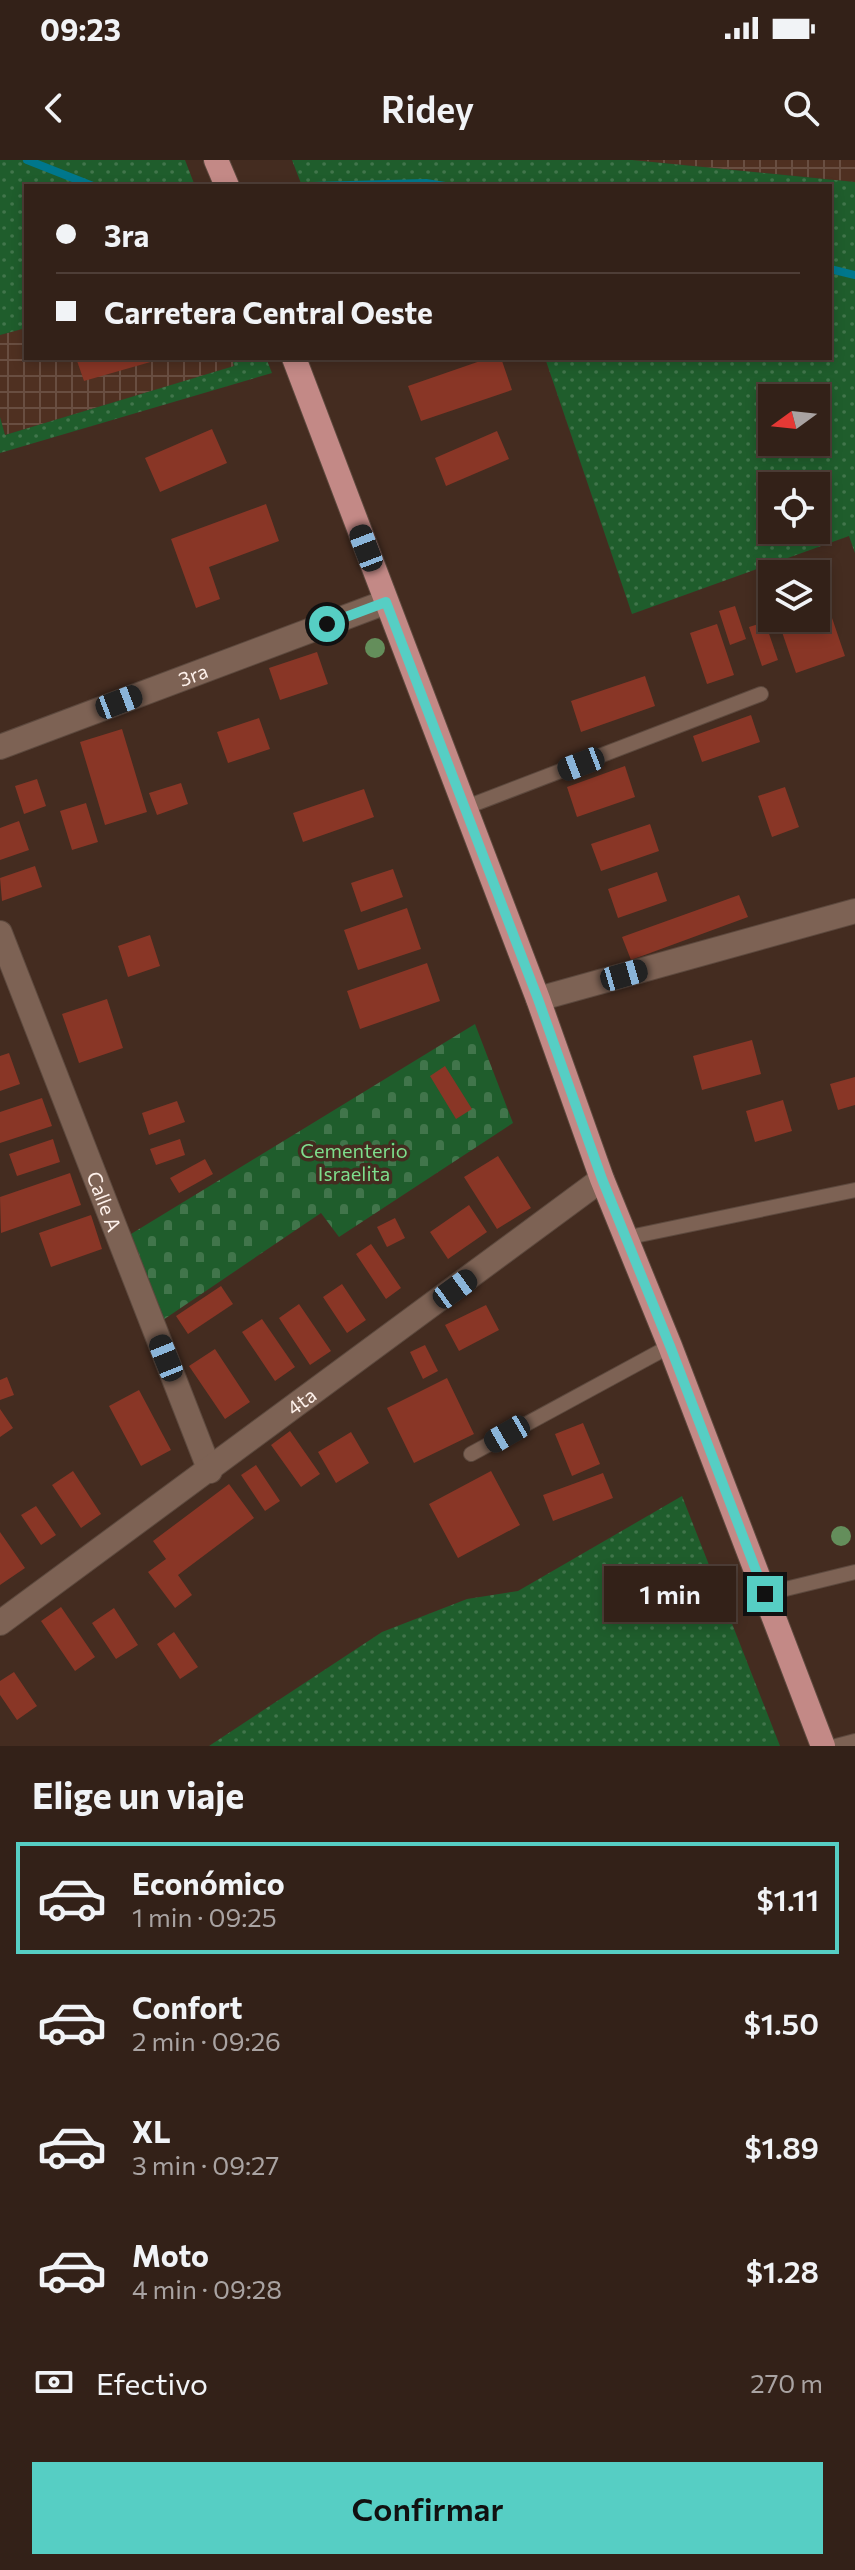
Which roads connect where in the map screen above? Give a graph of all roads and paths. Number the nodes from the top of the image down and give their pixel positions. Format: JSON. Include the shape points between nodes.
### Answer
{"nodes":[{"id":1,"x":295,"y":360,"type":"edge"},
{"id":2,"x":386,"y":602,"type":"junction"},
{"id":3,"x":761,"y":694,"type":"dead end"},
{"id":4,"x":0,"y":747,"type":"edge"},
{"id":5,"x":464,"y":808,"type":"junction"},
{"id":6,"x":855,"y":911,"type":"edge"},
{"id":7,"x":0,"y":933,"type":"edge"},
{"id":8,"x":538,"y":999,"type":"junction"},
{"id":9,"x":602,"y":1179,"type":"junction"},
{"id":10,"x":855,"y":1190,"type":"edge"},
{"id":11,"x":625,"y":1238,"type":"junction"},
{"id":12,"x":670,"y":1346,"type":"junction"},
{"id":13,"x":471,"y":1454,"type":"dead end"},
{"id":14,"x":210,"y":1471,"type":"junction"},
{"id":15,"x":855,"y":1572,"type":"edge"},
{"id":16,"x":765,"y":1594,"type":"junction"},
{"id":17,"x":0,"y":1623,"type":"edge"},
{"id":18,"x":855,"y":1741,"type":"edge"},
{"id":19,"x":823,"y":1746,"type":"edge"},
{"id":20,"x":836,"y":1746,"type":"edge"}],
"edges":[{"from":1,"to":2,"type":"main road"},
{"from":2,"to":4,"type":"street","name":"3ra"},
{"from":2,"to":5,"type":"main road"},
{"from":3,"to":5,"type":"lane"},
{"from":5,"to":8,"type":"main road"},
{"from":6,"to":8,"type":"street"},
{"from":7,"to":14,"type":"street","name":"Calle A"},
{"from":8,"to":9,"type":"main road"},
{"from":9,"to":11,"type":"main road"},
{"from":9,"to":14,"type":"street","name":"4ta"},
{"from":10,"to":11,"type":"lane"},
{"from":11,"to":12,"type":"main road"},
{"from":12,"to":13,"type":"lane"},
{"from":12,"to":16,"type":"main road"},
{"from":14,"to":17,"type":"street","name":"4ta"},
{"from":15,"to":16,"type":"lane"},
{"from":16,"to":19,"type":"main road"},
{"from":18,"to":20,"type":"lane"}]}
